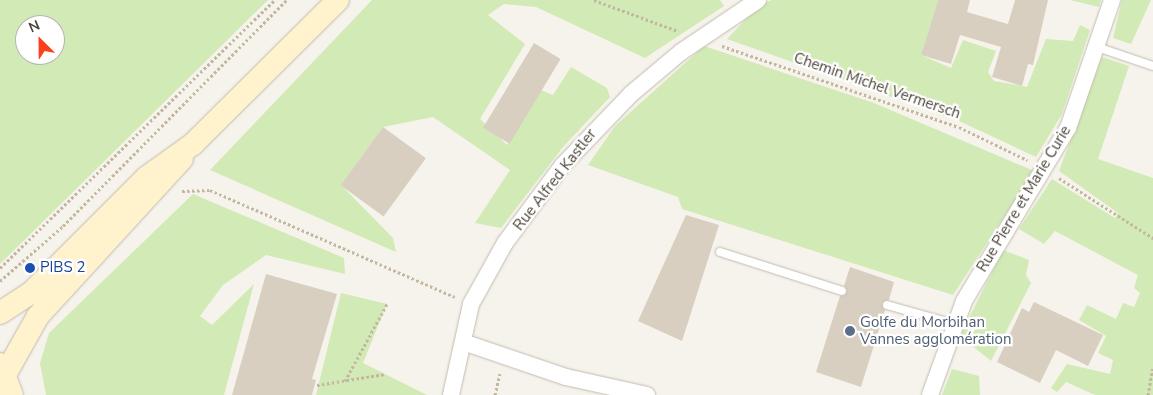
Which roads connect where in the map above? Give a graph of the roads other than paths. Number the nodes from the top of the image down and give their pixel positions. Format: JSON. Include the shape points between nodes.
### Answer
{"nodes":[{"id":1,"x":338,"y":0,"type":"edge"},
{"id":2,"x":758,"y":0,"type":"edge"},
{"id":3,"x":1112,"y":0,"type":"edge"},
{"id":4,"x":1097,"y":47,"type":"junction"},
{"id":5,"x":1153,"y":66,"type":"edge"},
{"id":6,"x":193,"y":144,"type":"junction"},
{"id":7,"x":720,"y":252,"type":"dead end"},
{"id":8,"x":842,"y":291,"type":"dead end"},
{"id":9,"x":887,"y":304,"type":"dead end"},
{"id":10,"x":0,"y":312,"type":"edge"},
{"id":11,"x":954,"y":324,"type":"junction"},
{"id":12,"x":463,"y":342,"type":"junction"},
{"id":13,"x":3,"y":369,"type":"edge"},
{"id":14,"x":12,"y":395,"type":"edge"},
{"id":15,"x":451,"y":395,"type":"edge"},
{"id":16,"x":647,"y":395,"type":"edge"},
{"id":17,"x":930,"y":395,"type":"edge"}],
"edges":[{"from":1,"to":6,"type":"main road"},
{"from":2,"to":12,"type":"street","name":"Rue Alfred Kastler","via":[[681,52],[585,139],[505,243],[471,304]]},
{"from":3,"to":4,"type":"street","name":"Rue Pierre et Marie Curie"},
{"from":4,"to":5,"type":"lane"},
{"from":4,"to":11,"type":"street","name":"Rue Pierre et Marie Curie","via":[[1068,128],[982,268]]},
{"from":6,"to":10,"type":"main road","via":[[147,177],[30,293]]},
{"from":6,"to":13,"type":"main road","via":[[165,183],[38,316]]},
{"from":7,"to":8,"type":"lane"},
{"from":9,"to":11,"type":"lane"},
{"from":11,"to":17,"type":"street","name":"Rue Pierre et Marie Curie"},
{"from":12,"to":15,"type":"street","name":"Rue Alfred Kastler"},
{"from":12,"to":16,"type":"street","via":[[566,377]]},
{"from":13,"to":14,"type":"main road"}]}
